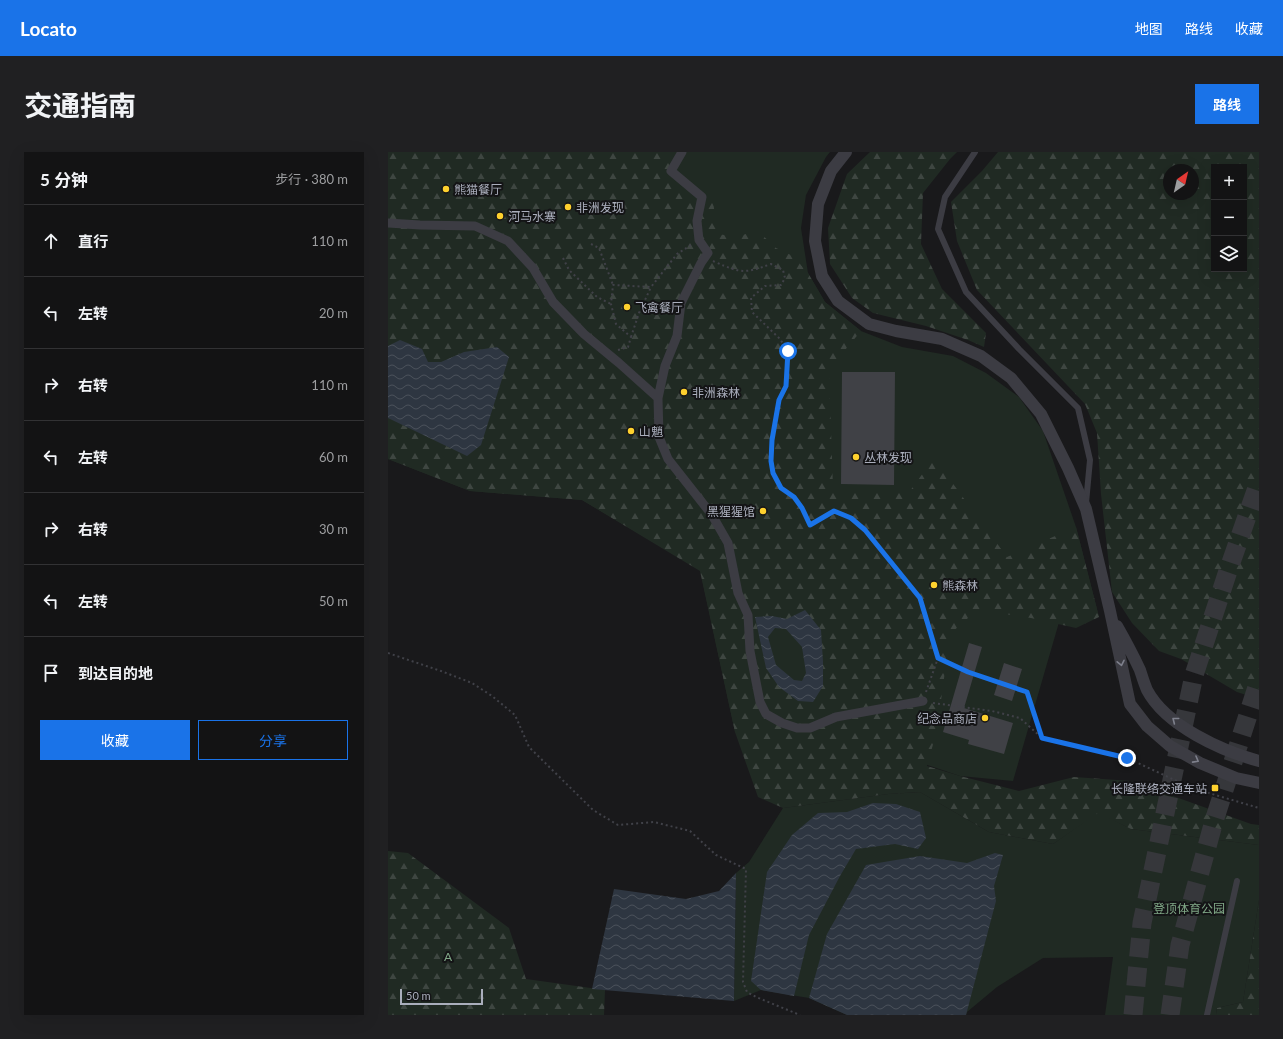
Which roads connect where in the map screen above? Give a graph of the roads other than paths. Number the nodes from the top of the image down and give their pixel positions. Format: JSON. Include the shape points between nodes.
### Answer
{"nodes":[{"id":1,"x":682,"y":152,"type":"edge"},
{"id":2,"x":846,"y":152,"type":"edge"},
{"id":3,"x":974,"y":152,"type":"edge"},
{"id":4,"x":388,"y":222,"type":"edge"},
{"id":5,"x":658,"y":398,"type":"junction"},
{"id":6,"x":1086,"y":509,"type":"junction"},
{"id":7,"x":1110,"y":611,"type":"junction"},
{"id":8,"x":923,"y":701,"type":"road end"},
{"id":9,"x":1259,"y":761,"type":"edge"},
{"id":10,"x":1259,"y":783,"type":"edge"},
{"id":11,"x":1237,"y":881,"type":"dead end"},
{"id":12,"x":1207,"y":1015,"type":"edge"}],
"edges":[{"from":1,"to":5,"type":"street","via":[[671,171],[702,197],[697,221],[699,240],[708,253],[681,303],[677,336],[665,366]]},
{"from":2,"to":6,"type":"street","via":[[831,171],[818,204],[815,242],[822,276],[838,301],[869,324],[942,338],[981,356],[1010,378],[1041,414]]},
{"from":3,"to":6,"type":"lane","via":[[945,196],[938,230],[966,292],[1078,408],[1090,460]]},
{"from":4,"to":5,"type":"street","via":[[475,226],[508,241],[534,268],[553,302],[584,334]]},
{"from":5,"to":8,"type":"street","via":[[659,437],[668,459],[712,515],[728,543],[738,593],[748,614],[751,658],[760,702],[766,714],[782,724],[810,728],[836,717]]},
{"from":6,"to":7,"type":"street"},
{"from":9,"to":7,"type":"street","one_way":true,"via":[[1212,745],[1164,711],[1148,691]]},
{"from":7,"to":10,"type":"street","one_way":true,"via":[[1130,704],[1146,726],[1170,746],[1200,763],[1236,778]]},
{"from":11,"to":12,"type":"lane"}]}
